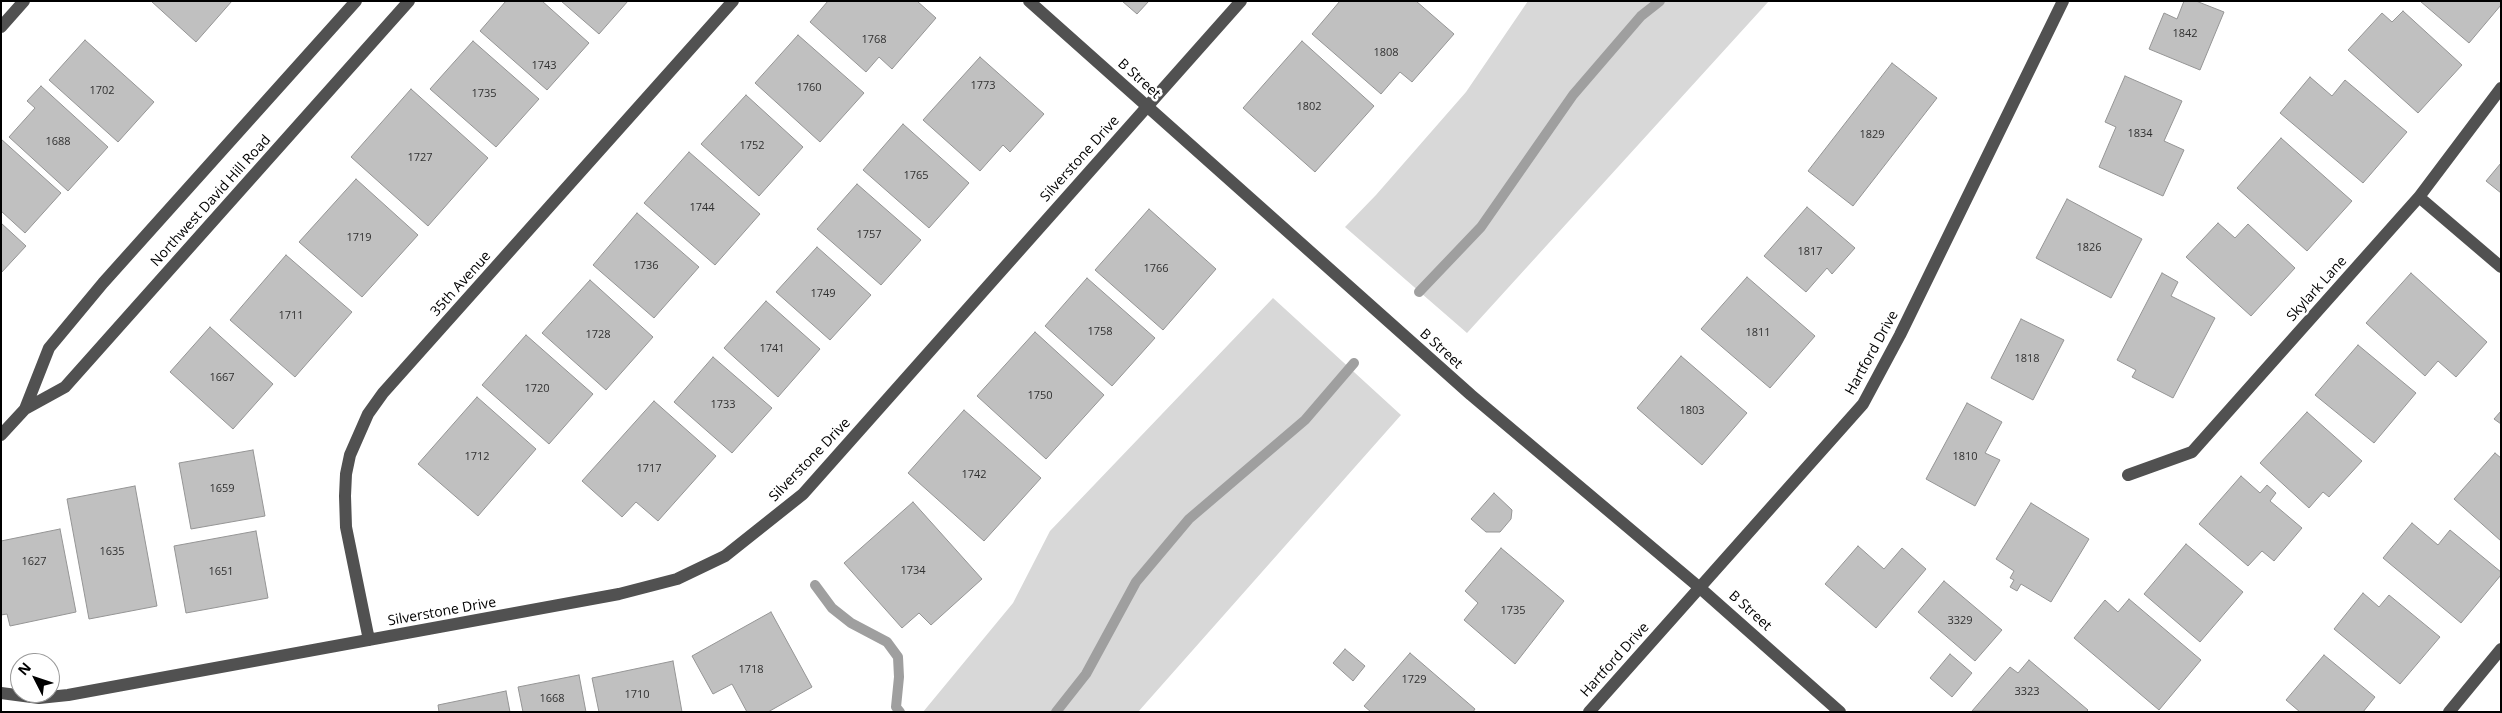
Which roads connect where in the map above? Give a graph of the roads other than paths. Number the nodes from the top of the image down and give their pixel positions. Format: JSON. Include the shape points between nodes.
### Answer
{"nodes":[{"id":1,"x":24,"y":1,"type":"edge"},
{"id":2,"x":356,"y":1,"type":"edge"},
{"id":3,"x":409,"y":1,"type":"edge"},
{"id":4,"x":733,"y":1,"type":"edge"},
{"id":5,"x":1029,"y":1,"type":"edge"},
{"id":6,"x":1241,"y":1,"type":"edge"},
{"id":7,"x":2063,"y":1,"type":"edge"},
{"id":8,"x":1,"y":27,"type":"edge"},
{"id":9,"x":2501,"y":88,"type":"edge"},
{"id":10,"x":1147,"y":107,"type":"junction"},
{"id":11,"x":2418,"y":197,"type":"junction"},
{"id":12,"x":2501,"y":267,"type":"edge"},
{"id":13,"x":25,"y":409,"type":"junction"},
{"id":14,"x":1,"y":435,"type":"edge"},
{"id":15,"x":2128,"y":475,"type":"dead end"},
{"id":16,"x":1700,"y":588,"type":"junction"},
{"id":17,"x":369,"y":640,"type":"junction"},
{"id":18,"x":2501,"y":649,"type":"edge"},
{"id":19,"x":1,"y":694,"type":"edge"},
{"id":20,"x":1589,"y":712,"type":"edge"},
{"id":21,"x":1840,"y":712,"type":"edge"},
{"id":22,"x":2449,"y":712,"type":"edge"}],
"edges":[{"from":1,"to":8,"type":"street"},
{"from":2,"to":13,"type":"street","name":"Northwest David Hill Road","via":[[48,348]]},
{"from":3,"to":13,"type":"street","name":"Northwest David Hill Road","via":[[65,387]]},
{"from":4,"to":17,"type":"street","name":"35th Avenue","via":[[383,393],[368,414],[350,455],[345,496],[346,527]]},
{"from":5,"to":10,"type":"street","name":"B Street"},
{"from":6,"to":10,"type":"street","name":"Silverstone Drive"},
{"from":7,"to":16,"type":"street","name":"Hartford Drive","via":[[1900,336],[1863,404]]},
{"from":9,"to":11,"type":"street","name":"Skylark Lane"},
{"from":10,"to":16,"type":"street","name":"B Street","via":[[1470,395]]},
{"from":10,"to":17,"type":"street","name":"Silverstone Drive","via":[[803,494],[725,556],[677,579],[648,588]]},
{"from":11,"to":12,"type":"street"},
{"from":11,"to":15,"type":"street","name":"Skylark Lane","via":[[2192,452]]},
{"from":13,"to":14,"type":"street","name":"Northwest David Hill Road"},
{"from":16,"to":20,"type":"street","name":"Hartford Drive"},
{"from":16,"to":21,"type":"street","name":"B Street"},
{"from":17,"to":19,"type":"street","name":"Silverstone Drive","via":[[68,696],[39,698]]},
{"from":18,"to":22,"type":"street"}]}
